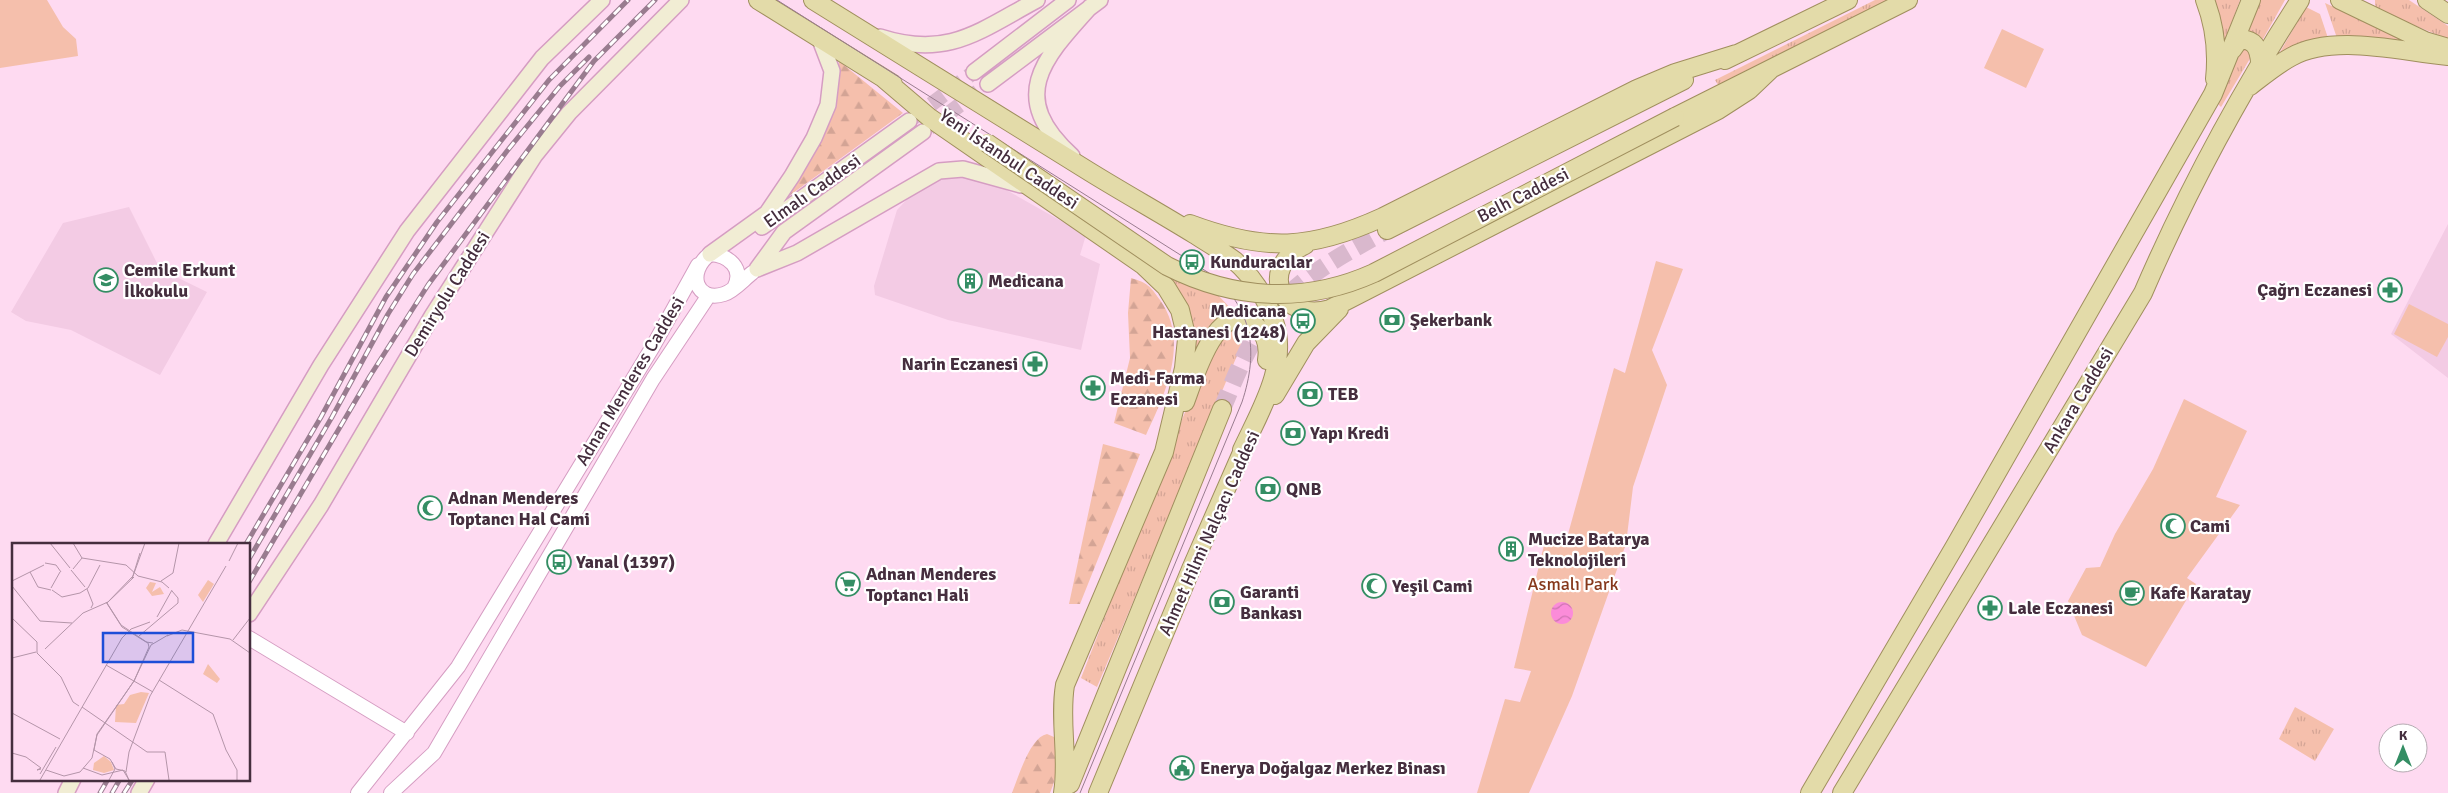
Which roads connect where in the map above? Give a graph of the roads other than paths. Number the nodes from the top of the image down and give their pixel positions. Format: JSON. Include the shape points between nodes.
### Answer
{"nodes":[{"id":1,"x":602,"y":0,"type":"edge"},
{"id":2,"x":680,"y":0,"type":"edge"},
{"id":3,"x":758,"y":0,"type":"edge"},
{"id":4,"x":813,"y":0,"type":"edge"},
{"id":5,"x":1037,"y":0,"type":"edge"},
{"id":6,"x":1068,"y":0,"type":"edge"},
{"id":7,"x":1848,"y":0,"type":"edge"},
{"id":8,"x":1908,"y":0,"type":"edge"},
{"id":9,"x":2205,"y":0,"type":"edge"},
{"id":10,"x":2251,"y":0,"type":"edge"},
{"id":11,"x":2300,"y":0,"type":"edge"},
{"id":12,"x":2340,"y":0,"type":"edge"},
{"id":13,"x":2370,"y":0,"type":"edge"},
{"id":14,"x":2427,"y":0,"type":"edge"},
{"id":15,"x":2440,"y":0,"type":"edge"},
{"id":16,"x":1095,"y":4,"type":"edge"},
{"id":17,"x":2448,"y":9,"type":"edge"},
{"id":18,"x":2448,"y":14,"type":"edge"},
{"id":19,"x":2381,"y":20,"type":"junction"},
{"id":20,"x":867,"y":33,"type":"junction"},
{"id":21,"x":819,"y":37,"type":"junction"},
{"id":22,"x":2448,"y":48,"type":"edge"},
{"id":23,"x":2232,"y":50,"type":"junction"},
{"id":24,"x":1736,"y":54,"type":"junction"},
{"id":25,"x":2448,"y":56,"type":"edge"},
{"id":26,"x":2260,"y":62,"type":"junction"},
{"id":27,"x":1770,"y":70,"type":"junction"},
{"id":28,"x":974,"y":72,"type":"tunnel mouth"},
{"id":29,"x":883,"y":78,"type":"junction"},
{"id":30,"x":988,"y":84,"type":"tunnel mouth"},
{"id":31,"x":2245,"y":89,"type":"junction"},
{"id":32,"x":2213,"y":94,"type":"junction"},
{"id":33,"x":909,"y":121,"type":"tunnel mouth"},
{"id":34,"x":923,"y":132,"type":"tunnel mouth"},
{"id":35,"x":1092,"y":173,"type":"junction"},
{"id":36,"x":1028,"y":188,"type":"junction"},
{"id":37,"x":1153,"y":208,"type":"junction"},
{"id":38,"x":1387,"y":230,"type":"tunnel mouth"},
{"id":39,"x":1311,"y":242,"type":"junction"},
{"id":40,"x":710,"y":254,"type":"junction"},
{"id":41,"x":698,"y":265,"type":"junction"},
{"id":42,"x":754,"y":271,"type":"junction"},
{"id":43,"x":734,"y":288,"type":"junction"},
{"id":44,"x":709,"y":294,"type":"junction"},
{"id":45,"x":1269,"y":294,"type":"joint"},
{"id":46,"x":1356,"y":296,"type":"junction"},
{"id":47,"x":1222,"y":409,"type":"tunnel mouth"},
{"id":48,"x":1242,"y":450,"type":"junction"},
{"id":49,"x":1164,"y":452,"type":"junction"},
{"id":50,"x":217,"y":543,"type":"edge"},
{"id":51,"x":250,"y":612,"type":"edge"},
{"id":52,"x":250,"y":639,"type":"edge"},
{"id":53,"x":407,"y":733,"type":"junction"},
{"id":54,"x":72,"y":780,"type":"edge"},
{"id":55,"x":146,"y":780,"type":"edge"},
{"id":56,"x":66,"y":793,"type":"edge"},
{"id":57,"x":139,"y":793,"type":"edge"},
{"id":58,"x":358,"y":793,"type":"edge"},
{"id":59,"x":392,"y":793,"type":"edge"},
{"id":60,"x":1065,"y":793,"type":"edge"},
{"id":61,"x":1098,"y":793,"type":"edge"},
{"id":62,"x":1810,"y":793,"type":"edge"},
{"id":63,"x":1842,"y":793,"type":"edge"}],
"edges":[{"from":1,"to":50,"type":"main road","via":[[542,58],[407,232],[321,365]]},
{"from":2,"to":51,"type":"main road","name":"Demiryolu Caddesi","via":[[569,113],[535,155],[432,316],[321,505]]},
{"from":3,"to":21,"type":"main road","name":"Yeni İstanbul Caddesi"},
{"from":4,"to":20,"type":"main road","name":"Yeni İstanbul Caddesi"},
{"from":5,"to":20,"type":"main road","via":[[963,39],[931,47],[901,44]]},
{"from":6,"to":28,"type":"main road"},
{"from":7,"to":24,"type":"main road","name":"Belh Caddesi"},
{"from":8,"to":27,"type":"main road","name":"Belh Caddesi"},
{"from":9,"to":32,"type":"main road","via":[[2213,23],[2216,49]]},
{"from":10,"to":23,"type":"main road","name":"Ankara Caddesi"},
{"from":11,"to":26,"type":"main road","name":"Ankara Caddesi"},
{"from":12,"to":19,"type":"main road"},
{"from":13,"to":19,"type":"main road","via":[[2372,9]]},
{"from":14,"to":18,"type":"main road"},
{"from":15,"to":17,"type":"main road"},
{"from":16,"to":30,"type":"main road"},
{"from":16,"to":35,"type":"main road","via":[[1067,33],[1044,65],[1036,94],[1047,128]]},
{"from":19,"to":22,"type":"main road"},
{"from":20,"to":35,"type":"main road","name":"Yeni İstanbul Caddesi"},
{"from":21,"to":29,"type":"main road","name":"Yeni İstanbul Caddesi"},
{"from":21,"to":40,"type":"main road","via":[[832,71],[828,106],[814,138],[767,213]]},
{"from":23,"to":26,"type":"main road","via":[[2239,40],[2253,42],[2258,48]]},
{"from":23,"to":32,"type":"main road","name":"Ankara Caddesi"},
{"from":24,"to":38,"type":"main road","name":"Belh Caddesi"},
{"from":24,"to":39,"type":"main road","name":"Belh Caddesi","via":[[1646,85],[1383,217]]},
{"from":25,"to":31,"type":"main road","via":[[2352,46],[2314,48],[2292,56]]},
{"from":26,"to":31,"type":"main road","name":"Ankara Caddesi"},
{"from":27,"to":45,"type":"main road","name":"Belh Caddesi","bridge":true,"via":[[1364,277],[1319,291]]},
{"from":27,"to":46,"type":"main road","name":"Belh Caddesi","via":[[1749,90],[1718,110]]},
{"from":29,"to":36,"type":"main road","via":[[930,118]]},
{"from":29,"to":45,"type":"main road","name":"Yeni İstanbul Caddesi","bridge":true,"via":[[987,143],[1167,266],[1212,285]]},
{"from":31,"to":63,"type":"main road","name":"Ankara Caddesi","via":[[2173,223],[2143,293]]},
{"from":32,"to":62,"type":"main road","name":"Ankara Caddesi"},
{"from":33,"to":40,"type":"main road","name":"Elmalı Caddesi","via":[[766,224]]},
{"from":34,"to":42,"type":"main road","name":"Elmalı Caddesi","via":[[784,232]]},
{"from":35,"to":37,"type":"main road","name":"Yeni İstanbul Caddesi"},
{"from":36,"to":42,"type":"main road","via":[[963,169],[939,171],[796,253]]},
{"from":36,"to":49,"type":"main road","via":[[1143,265],[1166,286],[1180,310],[1187,339],[1186,353]]},
{"from":37,"to":39,"type":"main road","via":[[1243,241]]},
{"from":37,"to":48,"type":"main road","via":[[1236,262],[1259,290],[1274,322],[1278,342],[1274,376]]},
{"from":39,"to":46,"type":"main road","via":[[1291,252],[1281,266],[1279,284],[1288,301],[1299,310],[1318,313]]},
{"from":40,"to":41,"type":"street"},
{"from":40,"to":43,"type":"street","via":[[723,255],[734,264],[738,276]]},
{"from":41,"to":44,"type":"street","via":[[698,286]]},
{"from":41,"to":53,"type":"street","name":"Adnan Menderes Caddesi","via":[[652,348],[458,667]]},
{"from":42,"to":43,"type":"street"},
{"from":43,"to":44,"type":"street","via":[[723,295]]},
{"from":44,"to":59,"type":"street","name":"Adnan Menderes Caddesi","via":[[653,380],[434,753]]},
{"from":46,"to":48,"type":"main road","name":"Ahmet Hilmi Nalçacı Caddesi","via":[[1326,320],[1306,343]]},
{"from":47,"to":60,"type":"main road","name":"Ahmet Hilmi Nalçacı Caddesi"},
{"from":48,"to":49,"type":"main road","via":[[1265,374],[1268,350],[1258,327],[1240,320],[1226,322],[1215,331]]},
{"from":48,"to":61,"type":"main road","name":"Ahmet Hilmi Nalçacı Caddesi"},
{"from":49,"to":60,"type":"main road","via":[[1065,685]]},
{"from":52,"to":53,"type":"street"},
{"from":53,"to":58,"type":"street","name":"Adnan Menderes Caddesi"},
{"from":54,"to":56,"type":"main road"},
{"from":55,"to":57,"type":"main road"}]}
